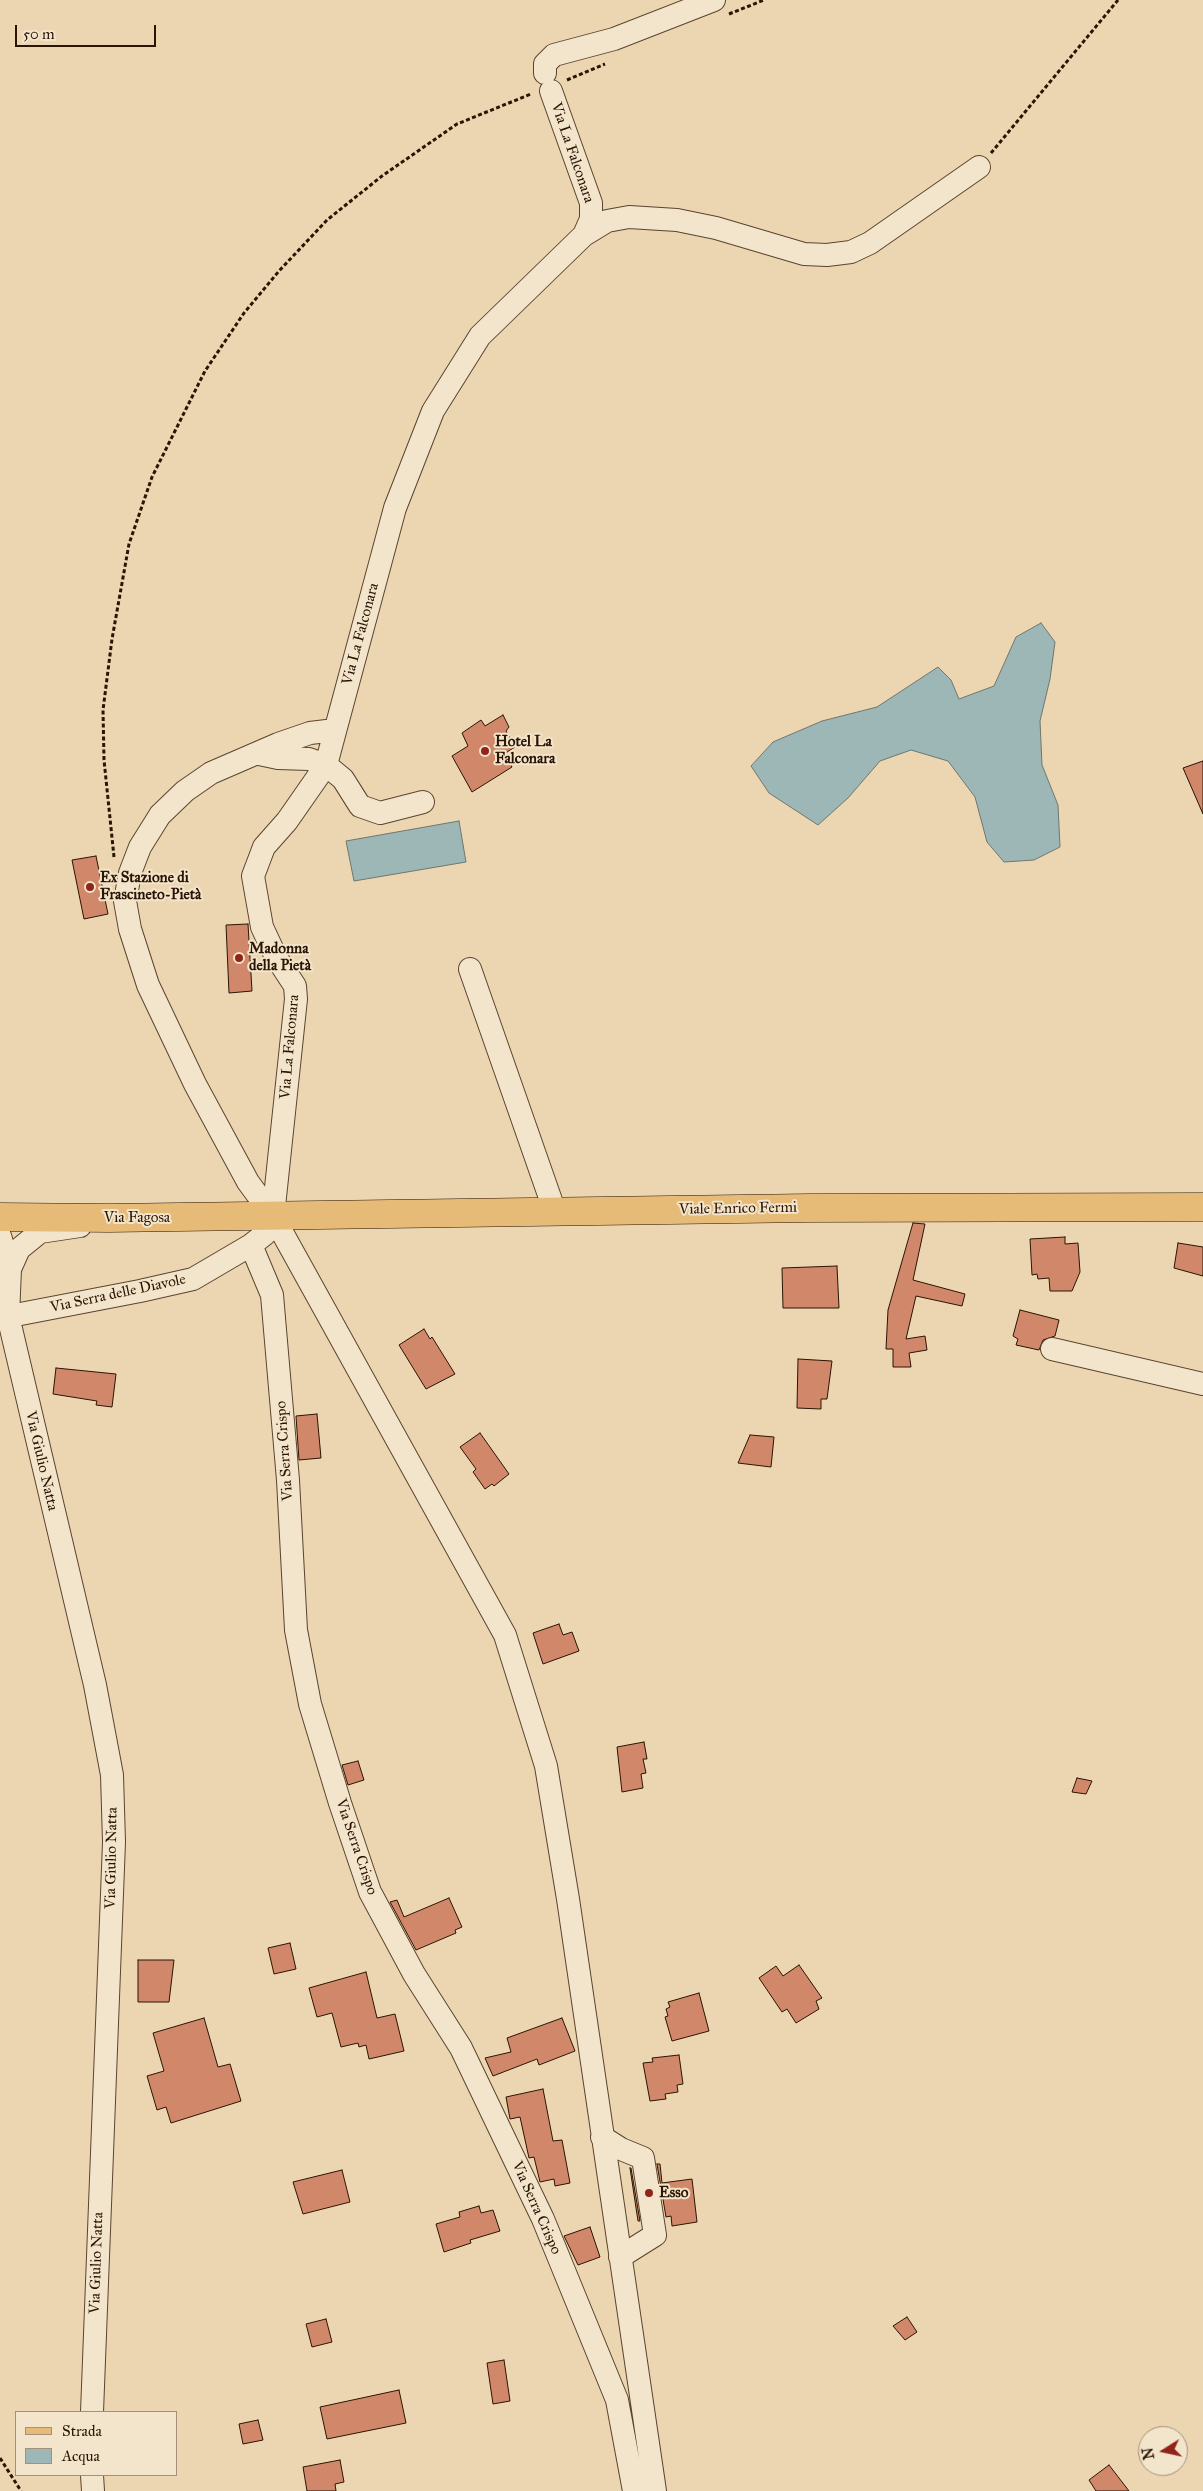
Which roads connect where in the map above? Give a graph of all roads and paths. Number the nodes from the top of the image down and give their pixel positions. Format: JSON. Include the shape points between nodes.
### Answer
{"nodes":[{"id":1,"x":764,"y":0,"type":"edge"},
{"id":2,"x":1118,"y":0,"type":"edge"},
{"id":3,"x":721,"y":7,"type":"edge"},
{"id":4,"x":611,"y":62,"type":"dead end"},
{"id":5,"x":550,"y":84,"type":"junction"},
{"id":6,"x":979,"y":167,"type":"joint"},
{"id":7,"x":584,"y":235,"type":"junction"},
{"id":8,"x":336,"y":730,"type":"junction"},
{"id":9,"x":259,"y":754,"type":"junction"},
{"id":10,"x":326,"y":765,"type":"junction"},
{"id":11,"x":423,"y":802,"type":"dead end"},
{"id":12,"x":115,"y":865,"type":"dead end"},
{"id":13,"x":470,"y":969,"type":"dead end"},
{"id":14,"x":1203,"y":1207,"type":"edge"},
{"id":15,"x":555,"y":1212,"type":"junction"},
{"id":16,"x":273,"y":1216,"type":"junction"},
{"id":17,"x":0,"y":1217,"type":"edge"},
{"id":18,"x":109,"y":1218,"type":"junction"},
{"id":19,"x":0,"y":1236,"type":"edge"},
{"id":20,"x":251,"y":1245,"type":"junction"},
{"id":21,"x":10,"y":1269,"type":"junction"},
{"id":22,"x":3,"y":1311,"type":"edge"},
{"id":23,"x":1052,"y":1349,"type":"dead end"},
{"id":24,"x":1203,"y":1384,"type":"edge"},
{"id":25,"x":602,"y":2137,"type":"junction"},
{"id":26,"x":620,"y":2257,"type":"junction"},
{"id":27,"x":92,"y":2411,"type":"edge"},
{"id":28,"x":0,"y":2458,"type":"edge"},
{"id":29,"x":92,"y":2476,"type":"edge"},
{"id":30,"x":21,"y":2491,"type":"edge"},
{"id":31,"x":93,"y":2491,"type":"edge"},
{"id":32,"x":634,"y":2491,"type":"edge"},
{"id":33,"x":655,"y":2491,"type":"edge"}],
"edges":[{"from":1,"to":3,"type":"path"},
{"from":2,"to":6,"type":"path"},
{"from":3,"to":5,"type":"street","via":[[554,55],[545,64]]},
{"from":4,"to":5,"type":"path"},
{"from":5,"to":7,"type":"street","name":"Via La Falconara","via":[[591,203],[591,219]]},
{"from":5,"to":12,"type":"path","via":[[457,124],[382,176],[327,220],[244,313],[205,371],[152,477],[129,544],[112,639],[104,710],[104,760]]},
{"from":6,"to":7,"type":"street","via":[[870,243],[852,252],[804,254],[677,220],[629,217],[607,221]]},
{"from":7,"to":8,"type":"street","name":"Via La Falconara","via":[[480,336],[433,411],[395,508]]},
{"from":8,"to":9,"type":"street","via":[[310,733]]},
{"from":8,"to":10,"type":"street","name":"Via La Falconara"},
{"from":9,"to":10,"type":"street","via":[[309,759]]},
{"from":9,"to":16,"type":"street","via":[[212,774],[185,791],[160,814],[140,847],[124,901],[148,985],[194,1084],[248,1182]]},
{"from":10,"to":11,"type":"street","via":[[343,778],[360,806],[380,813]]},
{"from":10,"to":16,"type":"street","name":"Via La Falconara","via":[[287,821],[264,847],[253,876],[262,927],[295,986],[296,999]]},
{"from":13,"to":15,"type":"street"},
{"from":14,"to":15,"type":"main road","name":"Viale Enrico Fermi"},
{"from":15,"to":16,"type":"main road","name":"Viale Enrico Fermi"},
{"from":16,"to":18,"type":"main road","name":"Via Fagosa"},
{"from":16,"to":20,"type":"street","name":"Via Serra delle Diavole","via":[[265,1234]]},
{"from":16,"to":25,"type":"street","via":[[505,1635],[546,1766]]},
{"from":17,"to":18,"type":"main road","name":"Via Fagosa"},
{"from":18,"to":21,"type":"street","via":[[72,1229],[40,1232],[19,1248]]},
{"from":19,"to":21,"type":"street"},
{"from":20,"to":22,"type":"street","name":"Via Serra delle Diavole","via":[[193,1279]]},
{"from":20,"to":32,"type":"street","name":"Via Serra Crispo","via":[[272,1295],[288,1480],[296,1630],[310,1704],[340,1803],[370,1892],[414,1974],[461,2048],[543,2219],[617,2400]]},
{"from":21,"to":22,"type":"street","name":"Via Giulio Natta"},
{"from":22,"to":27,"type":"street","name":"Via Giulio Natta","via":[[95,1685],[112,1774],[114,1842]]},
{"from":23,"to":24,"type":"street"},
{"from":25,"to":26,"type":"street"},
{"from":25,"to":26,"type":"street","via":[[643,2158],[654,2226],[655,2235]]},
{"from":26,"to":33,"type":"street"},
{"from":28,"to":30,"type":"path"},
{"from":29,"to":31,"type":"street"}]}
